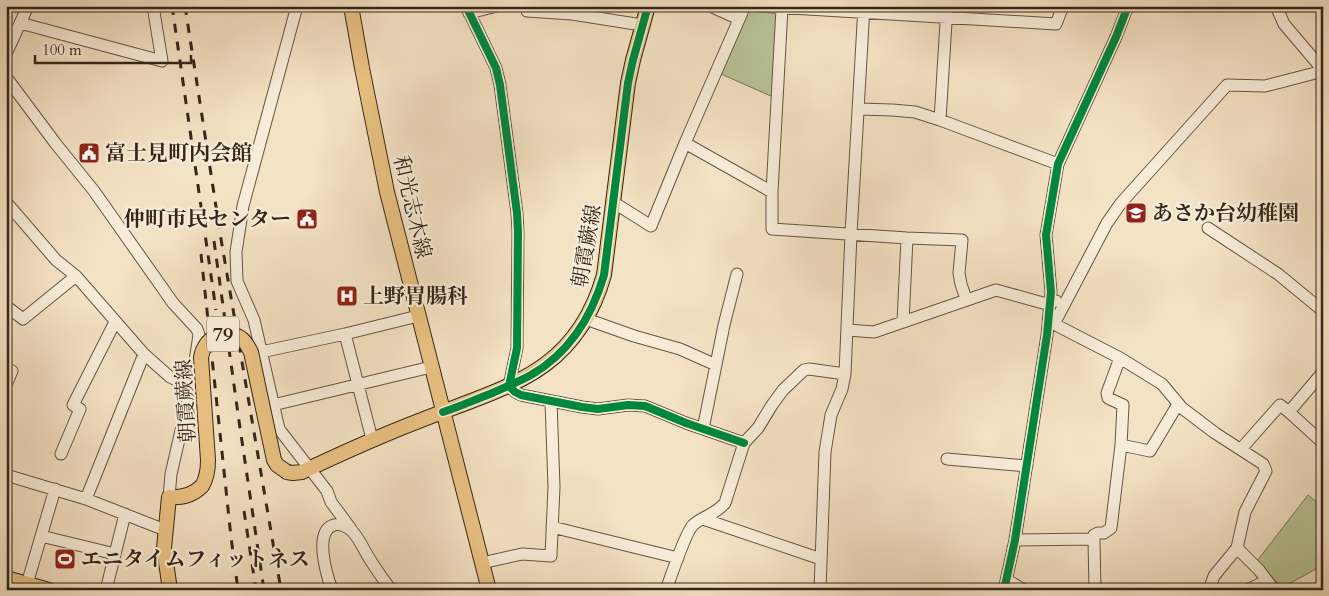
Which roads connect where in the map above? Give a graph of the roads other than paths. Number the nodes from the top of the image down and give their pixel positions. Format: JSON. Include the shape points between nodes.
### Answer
{"nodes":[{"id":1,"x":28,"y":6,"type":"edge"},
{"id":2,"x":153,"y":6,"type":"edge"},
{"id":3,"x":296,"y":6,"type":"edge"},
{"id":4,"x":351,"y":6,"type":"edge"},
{"id":5,"x":498,"y":6,"type":"edge"},
{"id":6,"x":526,"y":6,"type":"edge"},
{"id":7,"x":648,"y":6,"type":"edge"},
{"id":8,"x":710,"y":6,"type":"edge"},
{"id":9,"x":749,"y":6,"type":"edge"},
{"id":10,"x":759,"y":6,"type":"edge"},
{"id":11,"x":1063,"y":6,"type":"edge"},
{"id":12,"x":1128,"y":6,"type":"edge"},
{"id":13,"x":1276,"y":6,"type":"edge"},
{"id":14,"x":782,"y":8,"type":"junction"},
{"id":15,"x":467,"y":10,"type":"edge"},
{"id":16,"x":864,"y":10,"type":"edge"},
{"id":17,"x":947,"y":12,"type":"edge"},
{"id":18,"x":739,"y":19,"type":"junction"},
{"id":19,"x":20,"y":23,"type":"junction"},
{"id":20,"x":642,"y":25,"type":"junction"},
{"id":21,"x":6,"y":54,"type":"edge"},
{"id":22,"x":1323,"y":71,"type":"edge"},
{"id":23,"x":6,"y":77,"type":"edge"},
{"id":24,"x":859,"y":109,"type":"junction"},
{"id":25,"x":940,"y":120,"type":"junction"},
{"id":26,"x":685,"y":143,"type":"junction"},
{"id":27,"x":1058,"y":164,"type":"junction"},
{"id":28,"x":772,"y":192,"type":"junction"},
{"id":29,"x":6,"y":202,"type":"edge"},
{"id":30,"x":613,"y":202,"type":"junction"},
{"id":31,"x":1208,"y":228,"type":"dead end"},
{"id":32,"x":851,"y":234,"type":"junction"},
{"id":33,"x":907,"y":238,"type":"junction"},
{"id":34,"x":737,"y":274,"type":"dead end"},
{"id":35,"x":76,"y":276,"type":"junction"},
{"id":36,"x":966,"y":299,"type":"junction"},
{"id":37,"x":1050,"y":301,"type":"junction"},
{"id":38,"x":1064,"y":302,"type":"junction"},
{"id":39,"x":6,"y":306,"type":"edge"},
{"id":40,"x":1323,"y":311,"type":"edge"},
{"id":41,"x":418,"y":316,"type":"junction"},
{"id":42,"x":586,"y":319,"type":"junction"},
{"id":43,"x":115,"y":322,"type":"junction"},
{"id":44,"x":903,"y":322,"type":"junction"},
{"id":45,"x":1051,"y":323,"type":"junction"},
{"id":46,"x":848,"y":330,"type":"junction"},
{"id":47,"x":345,"y":334,"type":"junction"},
{"id":48,"x":261,"y":352,"type":"junction"},
{"id":49,"x":144,"y":354,"type":"junction"},
{"id":50,"x":1120,"y":358,"type":"junction"},
{"id":51,"x":716,"y":366,"type":"junction"},
{"id":52,"x":431,"y":367,"type":"junction"},
{"id":53,"x":6,"y":368,"type":"edge"},
{"id":54,"x":1323,"y":372,"type":"edge"},
{"id":55,"x":845,"y":374,"type":"junction"},
{"id":56,"x":6,"y":385,"type":"edge"},
{"id":57,"x":358,"y":385,"type":"junction"},
{"id":58,"x":509,"y":386,"type":"junction"},
{"id":59,"x":191,"y":387,"type":"junction"},
{"id":60,"x":551,"y":400,"type":"junction"},
{"id":61,"x":273,"y":404,"type":"junction"},
{"id":62,"x":1178,"y":404,"type":"junction"},
{"id":63,"x":443,"y":412,"type":"junction"},
{"id":64,"x":1289,"y":412,"type":"junction"},
{"id":65,"x":703,"y":428,"type":"junction"},
{"id":66,"x":372,"y":439,"type":"junction"},
{"id":67,"x":744,"y":443,"type":"junction"},
{"id":68,"x":1323,"y":443,"type":"edge"},
{"id":69,"x":1121,"y":445,"type":"junction"},
{"id":70,"x":1241,"y":449,"type":"junction"},
{"id":71,"x":62,"y":454,"type":"dead end"},
{"id":72,"x":947,"y":459,"type":"dead end"},
{"id":73,"x":1027,"y":466,"type":"junction"},
{"id":74,"x":309,"y":468,"type":"junction"},
{"id":75,"x":6,"y":475,"type":"edge"},
{"id":76,"x":55,"y":489,"type":"junction"},
{"id":77,"x":168,"y":497,"type":"junction"},
{"id":78,"x":86,"y":499,"type":"junction"},
{"id":79,"x":125,"y":514,"type":"junction"},
{"id":80,"x":703,"y":519,"type":"junction"},
{"id":81,"x":552,"y":527,"type":"junction"},
{"id":82,"x":351,"y":529,"type":"junction"},
{"id":83,"x":165,"y":530,"type":"junction"},
{"id":84,"x":40,"y":536,"type":"junction"},
{"id":85,"x":1094,"y":539,"type":"junction"},
{"id":86,"x":1015,"y":540,"type":"junction"},
{"id":87,"x":1237,"y":548,"type":"junction"},
{"id":88,"x":115,"y":554,"type":"junction"},
{"id":89,"x":678,"y":558,"type":"junction"},
{"id":90,"x":821,"y":559,"type":"junction"},
{"id":91,"x":482,"y":563,"type":"junction"},
{"id":92,"x":6,"y":578,"type":"edge"},
{"id":93,"x":1006,"y":585,"type":"edge"},
{"id":94,"x":1270,"y":585,"type":"edge"},
{"id":95,"x":24,"y":586,"type":"edge"},
{"id":96,"x":49,"y":590,"type":"edge"},
{"id":97,"x":106,"y":590,"type":"edge"},
{"id":98,"x":170,"y":590,"type":"edge"},
{"id":99,"x":332,"y":590,"type":"edge"},
{"id":100,"x":391,"y":590,"type":"edge"},
{"id":101,"x":489,"y":590,"type":"edge"},
{"id":102,"x":666,"y":590,"type":"edge"},
{"id":103,"x":820,"y":590,"type":"edge"},
{"id":104,"x":1024,"y":590,"type":"edge"},
{"id":105,"x":1094,"y":590,"type":"edge"},
{"id":106,"x":1209,"y":590,"type":"edge"},
{"id":107,"x":1247,"y":590,"type":"edge"}],
"edges":[{"from":1,"to":19,"type":"street"},
{"from":2,"to":19,"type":"street","via":[[162,61]]},
{"from":3,"to":48,"type":"street","via":[[243,206],[236,252],[237,281],[254,320]]},
{"from":4,"to":41,"type":"main road","name":"和光志木線","via":[[387,192]]},
{"from":5,"to":15,"type":"street"},
{"from":6,"to":20,"type":"street","via":[[527,11]]},
{"from":7,"to":20,"type":"main road","name":"朝霞蕨線","number":"79"},
{"from":8,"to":18,"type":"street"},
{"from":9,"to":18,"type":"street","via":[[744,8]]},
{"from":10,"to":14,"type":"street"},
{"from":11,"to":17,"type":"street","via":[[1056,24]]},
{"from":12,"to":27,"type":"street"},
{"from":13,"to":22,"type":"street","via":[[1284,24]]},
{"from":14,"to":16,"type":"street"},
{"from":14,"to":28,"type":"street"},
{"from":15,"to":58,"type":"street","via":[[496,68],[517,213],[517,348]]},
{"from":16,"to":17,"type":"street"},
{"from":16,"to":24,"type":"street"},
{"from":17,"to":25,"type":"street"},
{"from":18,"to":26,"type":"street"},
{"from":19,"to":21,"type":"street"},
{"from":20,"to":30,"type":"main road","name":"朝霞蕨線","number":"79","via":[[628,83]]},
{"from":22,"to":38,"type":"street","via":[[1265,86],[1227,85],[1121,203]]},
{"from":23,"to":59,"type":"street","via":[[94,191],[173,303],[197,329],[199,335]]},
{"from":24,"to":25,"type":"street","via":[[915,112]]},
{"from":24,"to":32,"type":"street"},
{"from":25,"to":27,"type":"street"},
{"from":26,"to":28,"type":"street"},
{"from":26,"to":30,"type":"street","via":[[651,226]]},
{"from":27,"to":37,"type":"street","via":[[1046,236]]},
{"from":28,"to":32,"type":"street","via":[[772,229]]},
{"from":29,"to":35,"type":"street","via":[[56,260]]},
{"from":30,"to":42,"type":"main road","name":"朝霞蕨線","number":"79","via":[[604,275]]},
{"from":31,"to":40,"type":"street","via":[[1278,274]]},
{"from":32,"to":33,"type":"street"},
{"from":32,"to":46,"type":"street"},
{"from":33,"to":36,"type":"street","via":[[962,240],[960,284]]},
{"from":33,"to":44,"type":"street"},
{"from":34,"to":51,"type":"street"},
{"from":35,"to":39,"type":"street","via":[[23,319]]},
{"from":35,"to":43,"type":"street"},
{"from":36,"to":37,"type":"street","via":[[996,290],[1043,303]]},
{"from":36,"to":44,"type":"street"},
{"from":37,"to":38,"type":"street"},
{"from":37,"to":45,"type":"street"},
{"from":38,"to":45,"type":"street"},
{"from":41,"to":47,"type":"street"},
{"from":41,"to":52,"type":"main road","name":"和光志木線"},
{"from":42,"to":51,"type":"street","via":[[680,349]]},
{"from":42,"to":58,"type":"main road","name":"朝霞蕨線","number":"79","via":[[550,362]]},
{"from":43,"to":49,"type":"street"},
{"from":43,"to":71,"type":"street","via":[[73,405],[80,410]]},
{"from":44,"to":46,"type":"street","via":[[874,332]]},
{"from":45,"to":50,"type":"street"},
{"from":45,"to":73,"type":"street"},
{"from":46,"to":55,"type":"street"},
{"from":47,"to":48,"type":"street"},
{"from":47,"to":57,"type":"street"},
{"from":48,"to":61,"type":"street"},
{"from":49,"to":59,"type":"street","via":[[170,377]]},
{"from":49,"to":78,"type":"street"},
{"from":50,"to":62,"type":"street","via":[[1162,384]]},
{"from":50,"to":69,"type":"street","via":[[1107,392],[1108,398],[1123,405]]},
{"from":51,"to":65,"type":"street"},
{"from":52,"to":57,"type":"street"},
{"from":52,"to":63,"type":"main road","name":"和光志木線"},
{"from":53,"to":56,"type":"street","via":[[12,371]]},
{"from":54,"to":64,"type":"street"},
{"from":55,"to":67,"type":"street","via":[[804,370],[783,390]]},
{"from":55,"to":90,"type":"street","via":[[831,415],[824,452]]},
{"from":57,"to":61,"type":"street"},
{"from":57,"to":66,"type":"street"},
{"from":58,"to":60,"type":"street","via":[[521,395]]},
{"from":58,"to":63,"type":"main road","name":"朝霞蕨線","number":"79"},
{"from":59,"to":77,"type":"street"},
{"from":60,"to":65,"type":"street","via":[[582,408],[645,406]]},
{"from":60,"to":81,"type":"street"},
{"from":61,"to":74,"type":"street","via":[[279,429]]},
{"from":62,"to":69,"type":"street","via":[[1150,450]]},
{"from":62,"to":70,"type":"street","via":[[1214,433]]},
{"from":63,"to":66,"type":"main road","name":"朝霞蕨線","number":"79"},
{"from":63,"to":91,"type":"main road","name":"和光志木線"},
{"from":64,"to":68,"type":"street"},
{"from":64,"to":70,"type":"street","via":[[1280,405]]},
{"from":65,"to":67,"type":"street"},
{"from":66,"to":74,"type":"main road","name":"朝霞蕨線","number":"79"},
{"from":67,"to":80,"type":"street","via":[[725,503]]},
{"from":69,"to":85,"type":"street","via":[[1111,528],[1098,533]]},
{"from":70,"to":87,"type":"street","via":[[1263,464],[1266,471],[1245,512]]},
{"from":72,"to":73,"type":"street"},
{"from":73,"to":86,"type":"street"},
{"from":74,"to":77,"type":"main road","name":"朝霞蕨線","number":"79","bridge":true,"via":[[297,473],[287,472],[277,465],[251,352],[240,337],[218,334],[207,342],[201,358],[208,460],[205,481],[188,495]]},
{"from":74,"to":82,"type":"street"},
{"from":75,"to":76,"type":"street"},
{"from":76,"to":78,"type":"street"},
{"from":76,"to":84,"type":"street"},
{"from":77,"to":83,"type":"main road"},
{"from":78,"to":79,"type":"street"},
{"from":79,"to":83,"type":"street"},
{"from":79,"to":88,"type":"street"},
{"from":80,"to":89,"type":"street","via":[[692,526]]},
{"from":80,"to":90,"type":"street"},
{"from":81,"to":89,"type":"street"},
{"from":81,"to":91,"type":"street","via":[[551,556],[522,554]]},
{"from":82,"to":99,"type":"street","via":[[334,525],[323,537]]},
{"from":82,"to":100,"type":"street"},
{"from":83,"to":98,"type":"main road"},
{"from":84,"to":88,"type":"street"},
{"from":84,"to":95,"type":"street"},
{"from":85,"to":86,"type":"street"},
{"from":85,"to":105,"type":"street"},
{"from":86,"to":93,"type":"street"},
{"from":87,"to":94,"type":"street"},
{"from":87,"to":106,"type":"street","via":[[1214,576]]},
{"from":88,"to":97,"type":"street"},
{"from":89,"to":102,"type":"street"},
{"from":90,"to":103,"type":"street"},
{"from":91,"to":101,"type":"main road","name":"和光志木線"},
{"from":92,"to":95,"type":"main road"},
{"from":93,"to":104,"type":"street"},
{"from":94,"to":107,"type":"street"},
{"from":95,"to":96,"type":"main road"}]}
